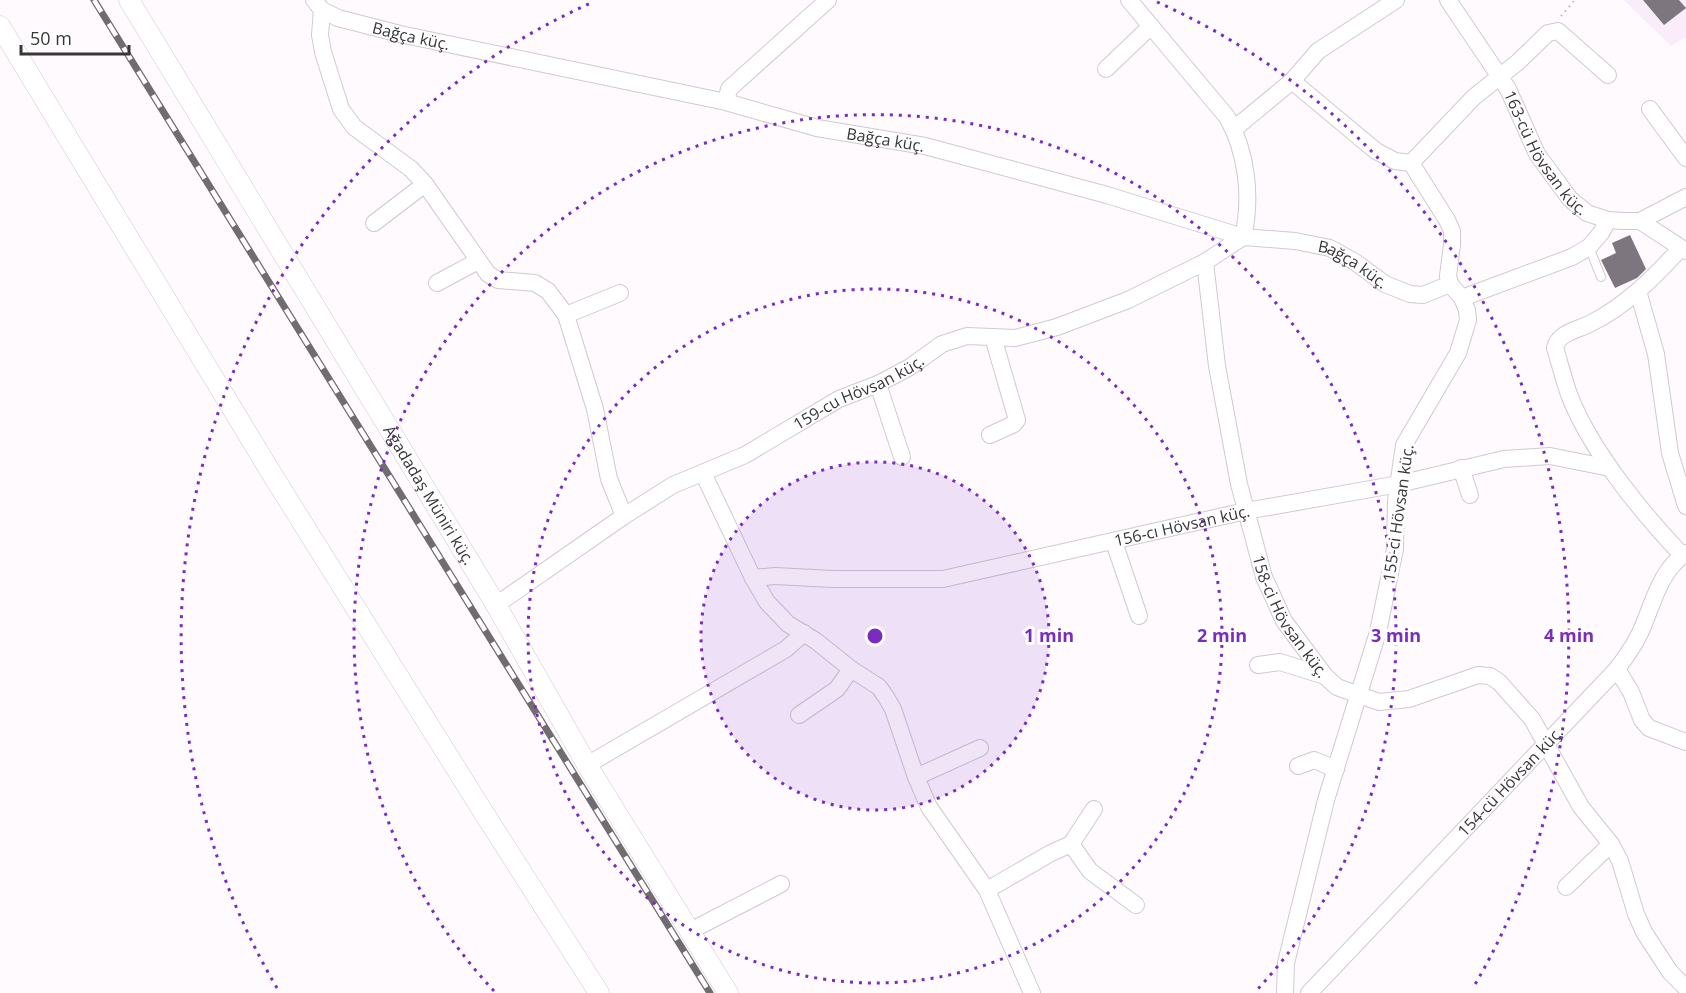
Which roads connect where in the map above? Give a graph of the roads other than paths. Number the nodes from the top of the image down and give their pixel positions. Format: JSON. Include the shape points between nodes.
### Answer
{"nodes":[{"id":1,"x":129,"y":0,"type":"edge"},
{"id":2,"x":828,"y":0,"type":"edge"},
{"id":3,"x":1129,"y":0,"type":"edge"},
{"id":4,"x":1396,"y":0,"type":"edge"},
{"id":5,"x":1448,"y":0,"type":"edge"},
{"id":6,"x":318,"y":5,"type":"edge"},
{"id":7,"x":0,"y":26,"type":"edge"},
{"id":8,"x":1151,"y":26,"type":"junction"},
{"id":9,"x":1106,"y":69,"type":"dead end"},
{"id":10,"x":1608,"y":75,"type":"dead end"},
{"id":11,"x":1499,"y":76,"type":"junction"},
{"id":12,"x":1292,"y":81,"type":"junction"},
{"id":13,"x":726,"y":102,"type":"junction"},
{"id":14,"x":1650,"y":110,"type":"dead end"},
{"id":15,"x":1234,"y":129,"type":"junction"},
{"id":16,"x":1686,"y":158,"type":"edge"},
{"id":17,"x":1411,"y":164,"type":"junction"},
{"id":18,"x":425,"y":184,"type":"junction"},
{"id":19,"x":1686,"y":197,"type":"edge"},
{"id":20,"x":1608,"y":220,"type":"junction"},
{"id":21,"x":1640,"y":221,"type":"junction"},
{"id":22,"x":374,"y":223,"type":"dead end"},
{"id":23,"x":1243,"y":237,"type":"junction"},
{"id":24,"x":1589,"y":247,"type":"junction"},
{"id":25,"x":1684,"y":247,"type":"edge"},
{"id":26,"x":478,"y":261,"type":"junction"},
{"id":27,"x":1205,"y":262,"type":"junction"},
{"id":28,"x":1601,"y":278,"type":"dead end"},
{"id":29,"x":436,"y":284,"type":"dead end"},
{"id":30,"x":1450,"y":284,"type":"junction"},
{"id":31,"x":1638,"y":291,"type":"junction"},
{"id":32,"x":620,"y":293,"type":"dead end"},
{"id":33,"x":1462,"y":298,"type":"junction"},
{"id":34,"x":566,"y":315,"type":"junction"},
{"id":35,"x":993,"y":337,"type":"junction"},
{"id":36,"x":878,"y":384,"type":"junction"},
{"id":37,"x":990,"y":435,"type":"dead end"},
{"id":38,"x":902,"y":457,"type":"dead end"},
{"id":39,"x":1461,"y":468,"type":"junction"},
{"id":40,"x":1611,"y":468,"type":"junction"},
{"id":41,"x":703,"y":472,"type":"junction"},
{"id":42,"x":1399,"y":484,"type":"junction"},
{"id":43,"x":1470,"y":495,"type":"dead end"},
{"id":44,"x":1686,"y":506,"type":"edge"},
{"id":45,"x":1246,"y":512,"type":"junction"},
{"id":46,"x":624,"y":516,"type":"junction"},
{"id":47,"x":1114,"y":542,"type":"junction"},
{"id":48,"x":1684,"y":554,"type":"edge"},
{"id":49,"x":753,"y":578,"type":"junction"},
{"id":50,"x":496,"y":605,"type":"junction"},
{"id":51,"x":1139,"y":616,"type":"dead end"},
{"id":52,"x":804,"y":633,"type":"junction"},
{"id":53,"x":1258,"y":665,"type":"dead end"},
{"id":54,"x":851,"y":669,"type":"junction"},
{"id":55,"x":1617,"y":669,"type":"junction"},
{"id":56,"x":1325,"y":676,"type":"junction"},
{"id":57,"x":1358,"y":696,"type":"junction"},
{"id":58,"x":799,"y":715,"type":"dead end"},
{"id":59,"x":1686,"y":742,"type":"edge"},
{"id":60,"x":1546,"y":744,"type":"junction"},
{"id":61,"x":980,"y":748,"type":"dead end"},
{"id":62,"x":587,"y":765,"type":"junction"},
{"id":63,"x":1298,"y":766,"type":"dead end"},
{"id":64,"x":1336,"y":769,"type":"junction"},
{"id":65,"x":916,"y":777,"type":"junction"},
{"id":66,"x":1094,"y":809,"type":"dead end"},
{"id":67,"x":1071,"y":844,"type":"junction"},
{"id":68,"x":1611,"y":844,"type":"junction"},
{"id":69,"x":781,"y":884,"type":"dead end"},
{"id":70,"x":1566,"y":887,"type":"dead end"},
{"id":71,"x":987,"y":890,"type":"junction"},
{"id":72,"x":1136,"y":905,"type":"dead end"},
{"id":73,"x":690,"y":931,"type":"junction"},
{"id":74,"x":1686,"y":988,"type":"edge"},
{"id":75,"x":599,"y":993,"type":"edge"},
{"id":76,"x":728,"y":993,"type":"edge"},
{"id":77,"x":1032,"y":993,"type":"edge"},
{"id":78,"x":1285,"y":993,"type":"edge"},
{"id":79,"x":1309,"y":993,"type":"edge"}],
"edges":[{"from":1,"to":50,"type":"street","name":"Ağadadaş Müniri küç."},
{"from":2,"to":13,"type":"street","via":[[729,89]]},
{"from":3,"to":8,"type":"street"},
{"from":4,"to":12,"type":"street","via":[[1318,51]]},
{"from":5,"to":11,"type":"street","name":"163-cü Hövsan küç."},
{"from":6,"to":13,"type":"street","name":"Bağça küç.","via":[[338,18],[400,34]]},
{"from":6,"to":18,"type":"street","via":[[323,52],[341,109],[354,127]]},
{"from":7,"to":75,"type":"street","via":[[281,489]]},
{"from":8,"to":9,"type":"street"},
{"from":8,"to":15,"type":"street"},
{"from":10,"to":11,"type":"street","via":[[1558,31],[1548,33]]},
{"from":11,"to":17,"type":"street"},
{"from":11,"to":20,"type":"street","name":"163-cü Hövsan küç.","via":[[1550,174],[1570,200],[1587,213]]},
{"from":12,"to":15,"type":"street"},
{"from":12,"to":17,"type":"street","via":[[1376,151]]},
{"from":13,"to":23,"type":"street","name":"Bağça küç.","via":[[817,128],[925,146]]},
{"from":14,"to":16,"type":"street"},
{"from":15,"to":23,"type":"street","via":[[1246,171],[1248,216]]},
{"from":17,"to":30,"type":"street","via":[[1452,231]]},
{"from":18,"to":22,"type":"street"},
{"from":18,"to":26,"type":"street"},
{"from":19,"to":21,"type":"street","name":"163-cü Hövsan küç."},
{"from":20,"to":21,"type":"street","name":"163-cü Hövsan küç."},
{"from":20,"to":24,"type":"street"},
{"from":21,"to":25,"type":"street"},
{"from":23,"to":27,"type":"street","name":"159-cu Hövsan küç."},
{"from":23,"to":30,"type":"street","name":"Bağça küç.","via":[[1330,248],[1385,284],[1410,294],[1423,295]]},
{"from":24,"to":28,"type":"lane"},
{"from":24,"to":33,"type":"street"},
{"from":25,"to":31,"type":"street"},
{"from":26,"to":29,"type":"street"},
{"from":26,"to":34,"type":"street","via":[[498,280],[535,284],[548,291]]},
{"from":27,"to":35,"type":"street","name":"159-cu Hövsan küç.","via":[[1128,300],[1057,327],[1015,338]]},
{"from":27,"to":45,"type":"street","name":"158-ci Hövsan küç.","via":[[1217,366]]},
{"from":30,"to":33,"type":"street"},
{"from":31,"to":40,"type":"street","via":[[1592,323],[1562,336],[1555,348],[1570,397]]},
{"from":31,"to":44,"type":"street","via":[[1656,354],[1670,453]]},
{"from":32,"to":34,"type":"street"},
{"from":33,"to":42,"type":"street","name":"155-ci Hövsan küç.","via":[[1468,320],[1458,353],[1404,445]]},
{"from":34,"to":46,"type":"street","via":[[595,409],[609,479]]},
{"from":35,"to":36,"type":"street","name":"159-cu Hövsan küç.","via":[[967,336],[942,344]]},
{"from":35,"to":37,"type":"street","via":[[1017,420]]},
{"from":36,"to":38,"type":"street"},
{"from":36,"to":41,"type":"street","name":"159-cu Hövsan küç.","via":[[839,399],[764,445]]},
{"from":39,"to":40,"type":"street","name":"156-cı Hövsan küç.","via":[[1504,459],[1550,456]]},
{"from":39,"to":42,"type":"street","name":"156-cı Hövsan küç."},
{"from":39,"to":43,"type":"street"},
{"from":40,"to":48,"type":"street","via":[[1660,532]]},
{"from":41,"to":46,"type":"street","name":"159-cu Hövsan küç.","via":[[673,485]]},
{"from":41,"to":49,"type":"street"},
{"from":42,"to":45,"type":"street","name":"156-cı Hövsan küç."},
{"from":42,"to":57,"type":"street","name":"155-ci Hövsan küç.","via":[[1395,549],[1378,632]]},
{"from":45,"to":47,"type":"street","name":"156-cı Hövsan küç."},
{"from":45,"to":56,"type":"street","name":"158-ci Hövsan küç.","via":[[1271,595],[1284,621]]},
{"from":46,"to":50,"type":"street","name":"159-cu Hövsan küç."},
{"from":47,"to":49,"type":"street","name":"156-cı Hövsan küç.","via":[[943,579]]},
{"from":47,"to":51,"type":"street"},
{"from":48,"to":55,"type":"street","name":"154-cü Hövsan küç.","via":[[1669,568],[1639,633]]},
{"from":49,"to":52,"type":"street","via":[[767,602],[788,624]]},
{"from":50,"to":62,"type":"street","name":"Ağadadaş Müniri küç."},
{"from":52,"to":54,"type":"street"},
{"from":52,"to":62,"type":"street","via":[[786,649]]},
{"from":53,"to":56,"type":"street","via":[[1280,662]]},
{"from":54,"to":58,"type":"street","via":[[837,688]]},
{"from":54,"to":65,"type":"street","via":[[879,687],[889,703]]},
{"from":55,"to":59,"type":"street","via":[[1648,728]]},
{"from":55,"to":60,"type":"street","name":"154-cü Hövsan küç."},
{"from":56,"to":57,"type":"street","name":"158-ci Hövsan küç.","via":[[1337,687]]},
{"from":57,"to":60,"type":"street","name":"158-ci Hövsan küç.","via":[[1378,702],[1409,699],[1478,675],[1490,676],[1532,719]]},
{"from":57,"to":64,"type":"street","name":"155-ci Hövsan küç."},
{"from":60,"to":68,"type":"street","name":"158-ci Hövsan küç.","via":[[1581,807]]},
{"from":60,"to":79,"type":"street","name":"154-cü Hövsan küç."},
{"from":61,"to":65,"type":"street"},
{"from":62,"to":73,"type":"street","name":"Ağadadaş Müniri küç."},
{"from":63,"to":64,"type":"street","via":[[1314,760]]},
{"from":64,"to":78,"type":"street","name":"155-ci Hövsan küç.","via":[[1286,963]]},
{"from":65,"to":71,"type":"street","via":[[929,807]]},
{"from":66,"to":67,"type":"street"},
{"from":67,"to":71,"type":"street"},
{"from":67,"to":72,"type":"street","via":[[1090,871]]},
{"from":68,"to":70,"type":"street"},
{"from":68,"to":74,"type":"street","name":"158-ci Hövsan küç.","via":[[1644,932],[1670,972]]},
{"from":69,"to":73,"type":"street"},
{"from":71,"to":77,"type":"street"},
{"from":73,"to":76,"type":"street","name":"Ağadadaş Müniri küç."}]}
